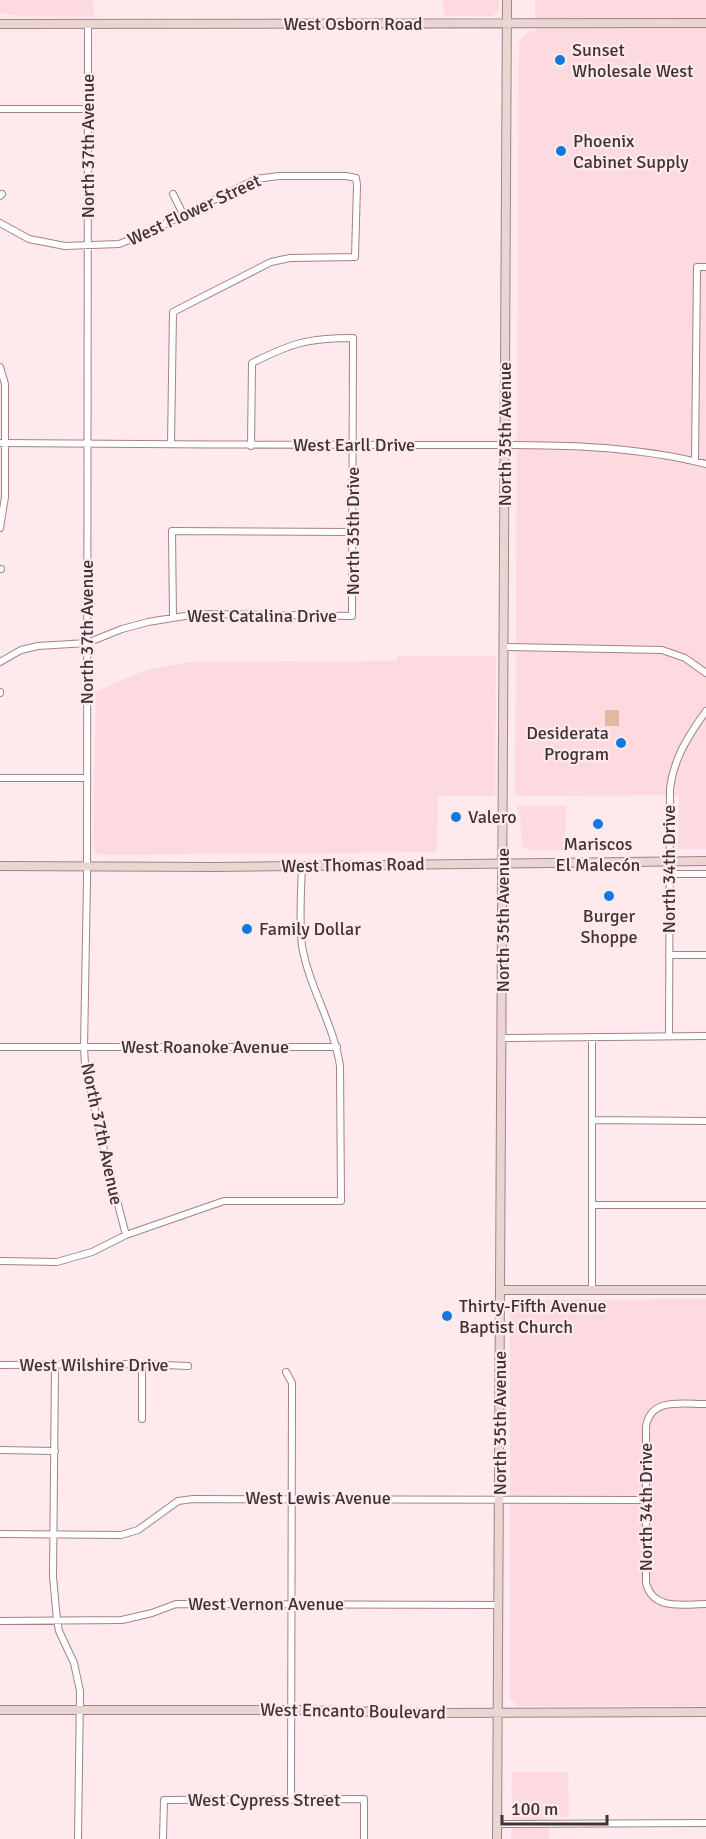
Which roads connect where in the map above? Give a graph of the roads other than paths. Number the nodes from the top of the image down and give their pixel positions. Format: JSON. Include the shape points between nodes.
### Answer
{"nodes":[{"id":1,"x":507,"y":0,"type":"edge"},
{"id":2,"x":706,"y":23,"type":"edge"},
{"id":3,"x":0,"y":24,"type":"edge"},
{"id":4,"x":88,"y":24,"type":"junction"},
{"id":5,"x":507,"y":24,"type":"junction"},
{"id":6,"x":0,"y":109,"type":"edge"},
{"id":7,"x":88,"y":109,"type":"junction"},
{"id":8,"x":173,"y":194,"type":"dead end"},
{"id":9,"x":183,"y":214,"type":"junction"},
{"id":10,"x":0,"y":223,"type":"edge"},
{"id":11,"x":88,"y":245,"type":"junction"},
{"id":12,"x":706,"y":267,"type":"edge"},
{"id":13,"x":0,"y":367,"type":"edge"},
{"id":14,"x":2,"y":443,"type":"edge"},
{"id":15,"x":88,"y":443,"type":"junction"},
{"id":16,"x":171,"y":444,"type":"junction"},
{"id":17,"x":353,"y":445,"type":"junction"},
{"id":18,"x":252,"y":446,"type":"junction"},
{"id":19,"x":505,"y":446,"type":"junction"},
{"id":20,"x":695,"y":461,"type":"junction"},
{"id":21,"x":706,"y":464,"type":"edge"},
{"id":22,"x":0,"y":528,"type":"edge"},
{"id":23,"x":352,"y":532,"type":"junction"},
{"id":24,"x":352,"y":616,"type":"joint"},
{"id":25,"x":173,"y":618,"type":"junction"},
{"id":26,"x":87,"y":643,"type":"junction"},
{"id":27,"x":504,"y":646,"type":"junction"},
{"id":28,"x":0,"y":662,"type":"edge"},
{"id":29,"x":706,"y":673,"type":"edge"},
{"id":30,"x":706,"y":711,"type":"edge"},
{"id":31,"x":0,"y":778,"type":"edge"},
{"id":32,"x":86,"y":778,"type":"junction"},
{"id":33,"x":670,"y":861,"type":"junction"},
{"id":34,"x":706,"y":861,"type":"edge"},
{"id":35,"x":503,"y":863,"type":"junction"},
{"id":36,"x":0,"y":866,"type":"edge"},
{"id":37,"x":302,"y":866,"type":"junction"},
{"id":38,"x":87,"y":867,"type":"junction"},
{"id":39,"x":670,"y":874,"type":"junction"},
{"id":40,"x":706,"y":874,"type":"edge"},
{"id":41,"x":669,"y":955,"type":"junction"},
{"id":42,"x":706,"y":955,"type":"edge"},
{"id":43,"x":669,"y":1036,"type":"junction"},
{"id":44,"x":706,"y":1036,"type":"edge"},
{"id":45,"x":592,"y":1037,"type":"junction"},
{"id":46,"x":502,"y":1038,"type":"junction"},
{"id":47,"x":0,"y":1047,"type":"edge"},
{"id":48,"x":337,"y":1047,"type":"junction"},
{"id":49,"x":84,"y":1048,"type":"junction"},
{"id":50,"x":592,"y":1120,"type":"junction"},
{"id":51,"x":706,"y":1120,"type":"edge"},
{"id":52,"x":706,"y":1204,"type":"edge"},
{"id":53,"x":592,"y":1205,"type":"junction"},
{"id":54,"x":126,"y":1235,"type":"junction"},
{"id":55,"x":0,"y":1261,"type":"edge"},
{"id":56,"x":500,"y":1290,"type":"junction"},
{"id":57,"x":592,"y":1290,"type":"junction"},
{"id":58,"x":706,"y":1290,"type":"edge"},
{"id":59,"x":142,"y":1364,"type":"junction"},
{"id":60,"x":0,"y":1365,"type":"edge"},
{"id":61,"x":55,"y":1365,"type":"junction"},
{"id":62,"x":188,"y":1366,"type":"dead end"},
{"id":63,"x":286,"y":1372,"type":"dead end"},
{"id":64,"x":706,"y":1404,"type":"edge"},
{"id":65,"x":142,"y":1419,"type":"dead end"},
{"id":66,"x":0,"y":1450,"type":"edge"},
{"id":67,"x":55,"y":1451,"type":"junction"},
{"id":68,"x":291,"y":1498,"type":"junction"},
{"id":69,"x":500,"y":1500,"type":"junction"},
{"id":70,"x":646,"y":1500,"type":"junction"},
{"id":71,"x":0,"y":1534,"type":"edge"},
{"id":72,"x":54,"y":1535,"type":"junction"},
{"id":73,"x":706,"y":1604,"type":"edge"},
{"id":74,"x":291,"y":1605,"type":"junction"},
{"id":75,"x":499,"y":1605,"type":"junction"},
{"id":76,"x":57,"y":1620,"type":"junction"},
{"id":77,"x":0,"y":1621,"type":"edge"},
{"id":78,"x":0,"y":1710,"type":"edge"},
{"id":79,"x":291,"y":1710,"type":"junction"},
{"id":80,"x":80,"y":1711,"type":"junction"},
{"id":81,"x":498,"y":1712,"type":"junction"},
{"id":82,"x":706,"y":1712,"type":"edge"},
{"id":83,"x":291,"y":1800,"type":"junction"},
{"id":84,"x":706,"y":1823,"type":"edge"},
{"id":85,"x":497,"y":1824,"type":"junction"},
{"id":86,"x":78,"y":1839,"type":"edge"},
{"id":87,"x":163,"y":1839,"type":"edge"},
{"id":88,"x":364,"y":1839,"type":"edge"},
{"id":89,"x":497,"y":1839,"type":"edge"}],
"edges":[{"from":1,"to":5,"type":"main road","name":"North 35th Avenue"},
{"from":2,"to":5,"type":"main road","name":"West Osborn Road"},
{"from":3,"to":4,"type":"main road","name":"West Osborn Road"},
{"from":4,"to":5,"type":"main road","name":"West Osborn Road"},
{"from":4,"to":7,"type":"street","name":"North 37th Avenue"},
{"from":5,"to":19,"type":"main road","name":"North 35th Avenue"},
{"from":6,"to":7,"type":"street"},
{"from":7,"to":11,"type":"street","name":"North 37th Avenue"},
{"from":8,"to":9,"type":"street"},
{"from":9,"to":11,"type":"street","name":"West Flower Street","via":[[132,240]]},
{"from":9,"to":16,"type":"street","name":"West Flower Street","via":[[267,176],[356,178],[355,257],[271,262],[173,312]]},
{"from":10,"to":11,"type":"street","name":"West Flower Street","via":[[29,239],[65,246]]},
{"from":11,"to":15,"type":"street","name":"North 37th Avenue"},
{"from":12,"to":20,"type":"street","via":[[697,267]]},
{"from":13,"to":14,"type":"street","via":[[4,384]]},
{"from":14,"to":15,"type":"street","name":"West Earll Drive"},
{"from":14,"to":22,"type":"street","via":[[5,497]]},
{"from":15,"to":16,"type":"street","name":"West Earll Drive"},
{"from":15,"to":26,"type":"street","name":"North 37th Avenue"},
{"from":16,"to":18,"type":"street","name":"West Earll Drive"},
{"from":17,"to":18,"type":"street","name":"West Earll Drive"},
{"from":17,"to":18,"type":"street","name":"North 35th Drive","via":[[353,338],[309,340],[283,347],[252,363]]},
{"from":17,"to":19,"type":"street","name":"West Earll Drive"},
{"from":17,"to":23,"type":"street","name":"North 35th Drive"},
{"from":19,"to":20,"type":"street","name":"West Earll Drive","via":[[619,448]]},
{"from":19,"to":27,"type":"main road","name":"North 35th Avenue"},
{"from":20,"to":21,"type":"street","name":"West Earll Drive"},
{"from":23,"to":24,"type":"street","name":"North 35th Drive"},
{"from":23,"to":25,"type":"street","via":[[172,531]]},
{"from":24,"to":25,"type":"street","name":"West Catalina Drive","via":[[197,614]]},
{"from":25,"to":26,"type":"street","name":"West Catalina Drive","via":[[122,629]]},
{"from":26,"to":28,"type":"street","name":"West Catalina Drive","via":[[38,646]]},
{"from":26,"to":32,"type":"street","name":"North 37th Avenue"},
{"from":27,"to":29,"type":"street","via":[[662,650],[685,658]]},
{"from":27,"to":35,"type":"main road","name":"North 35th Avenue"},
{"from":30,"to":33,"type":"street","name":"North 34th Drive","via":[[684,742],[672,773]]},
{"from":31,"to":32,"type":"street"},
{"from":32,"to":38,"type":"street","name":"North 37th Avenue"},
{"from":33,"to":34,"type":"main road","name":"West Thomas Road"},
{"from":33,"to":35,"type":"main road","name":"West Thomas Road"},
{"from":33,"to":39,"type":"street","name":"North 34th Drive"},
{"from":35,"to":37,"type":"main road","name":"West Thomas Road"},
{"from":35,"to":46,"type":"main road","name":"North 35th Avenue"},
{"from":36,"to":38,"type":"main road","name":"West Thomas Road"},
{"from":37,"to":38,"type":"main road","name":"West Thomas Road"},
{"from":37,"to":48,"type":"street","via":[[302,945]]},
{"from":38,"to":49,"type":"street","name":"North 37th Avenue"},
{"from":39,"to":40,"type":"street"},
{"from":39,"to":41,"type":"street","name":"North 34th Drive"},
{"from":41,"to":42,"type":"street"},
{"from":41,"to":43,"type":"street","name":"North 34th Drive"},
{"from":43,"to":44,"type":"street"},
{"from":43,"to":45,"type":"street"},
{"from":45,"to":46,"type":"street"},
{"from":45,"to":50,"type":"street"},
{"from":46,"to":56,"type":"main road","name":"North 35th Avenue"},
{"from":47,"to":49,"type":"street","name":"West Roanoke Avenue"},
{"from":48,"to":49,"type":"street","name":"West Roanoke Avenue"},
{"from":48,"to":54,"type":"street","via":[[341,1201],[224,1201]]},
{"from":49,"to":54,"type":"street","name":"North 37th Avenue"},
{"from":50,"to":51,"type":"street"},
{"from":50,"to":53,"type":"street"},
{"from":52,"to":53,"type":"street"},
{"from":53,"to":57,"type":"street"},
{"from":54,"to":55,"type":"street","via":[[92,1252],[57,1262]]},
{"from":56,"to":57,"type":"main road"},
{"from":56,"to":69,"type":"main road","name":"North 35th Avenue"},
{"from":57,"to":58,"type":"main road"},
{"from":59,"to":61,"type":"street","name":"West Wilshire Drive"},
{"from":59,"to":62,"type":"street","name":"West Wilshire Drive"},
{"from":59,"to":65,"type":"street"},
{"from":60,"to":61,"type":"street","name":"West Wilshire Drive"},
{"from":61,"to":67,"type":"street"},
{"from":63,"to":68,"type":"street","via":[[292,1383]]},
{"from":64,"to":70,"type":"street","name":"North 34th Drive","via":[[667,1404],[652,1411],[646,1427]]},
{"from":66,"to":67,"type":"street"},
{"from":67,"to":72,"type":"street"},
{"from":68,"to":69,"type":"street","name":"West Lewis Avenue"},
{"from":68,"to":72,"type":"street","name":"West Lewis Avenue","via":[[193,1498],[178,1501],[138,1530],[121,1535]]},
{"from":68,"to":74,"type":"street"},
{"from":69,"to":70,"type":"street","name":"West Lewis Avenue"},
{"from":69,"to":75,"type":"main road","name":"North 35th Avenue"},
{"from":70,"to":73,"type":"street","name":"North 34th Drive","via":[[649,1593],[668,1604]]},
{"from":71,"to":72,"type":"street","name":"West Lewis Avenue"},
{"from":72,"to":76,"type":"street"},
{"from":74,"to":75,"type":"street","name":"West Vernon Avenue"},
{"from":74,"to":76,"type":"street","name":"West Vernon Avenue","via":[[176,1604],[122,1620]]},
{"from":74,"to":79,"type":"street"},
{"from":75,"to":81,"type":"main road","name":"North 35th Avenue"},
{"from":76,"to":77,"type":"street","name":"West Vernon Avenue"},
{"from":76,"to":80,"type":"street","via":[[79,1680]]},
{"from":78,"to":80,"type":"main road","name":"West Encanto Boulevard"},
{"from":79,"to":80,"type":"main road","name":"West Encanto Boulevard"},
{"from":79,"to":81,"type":"main road","name":"West Encanto Boulevard"},
{"from":79,"to":83,"type":"street"},
{"from":80,"to":86,"type":"street"},
{"from":81,"to":82,"type":"main road","name":"West Encanto Boulevard"},
{"from":81,"to":85,"type":"main road","name":"North 35th Avenue"},
{"from":83,"to":87,"type":"street","name":"West Cypress Street","via":[[164,1800]]},
{"from":83,"to":88,"type":"street","name":"West Cypress Street","via":[[364,1799]]},
{"from":84,"to":85,"type":"street"},
{"from":85,"to":89,"type":"main road","name":"North 35th Avenue"}]}
